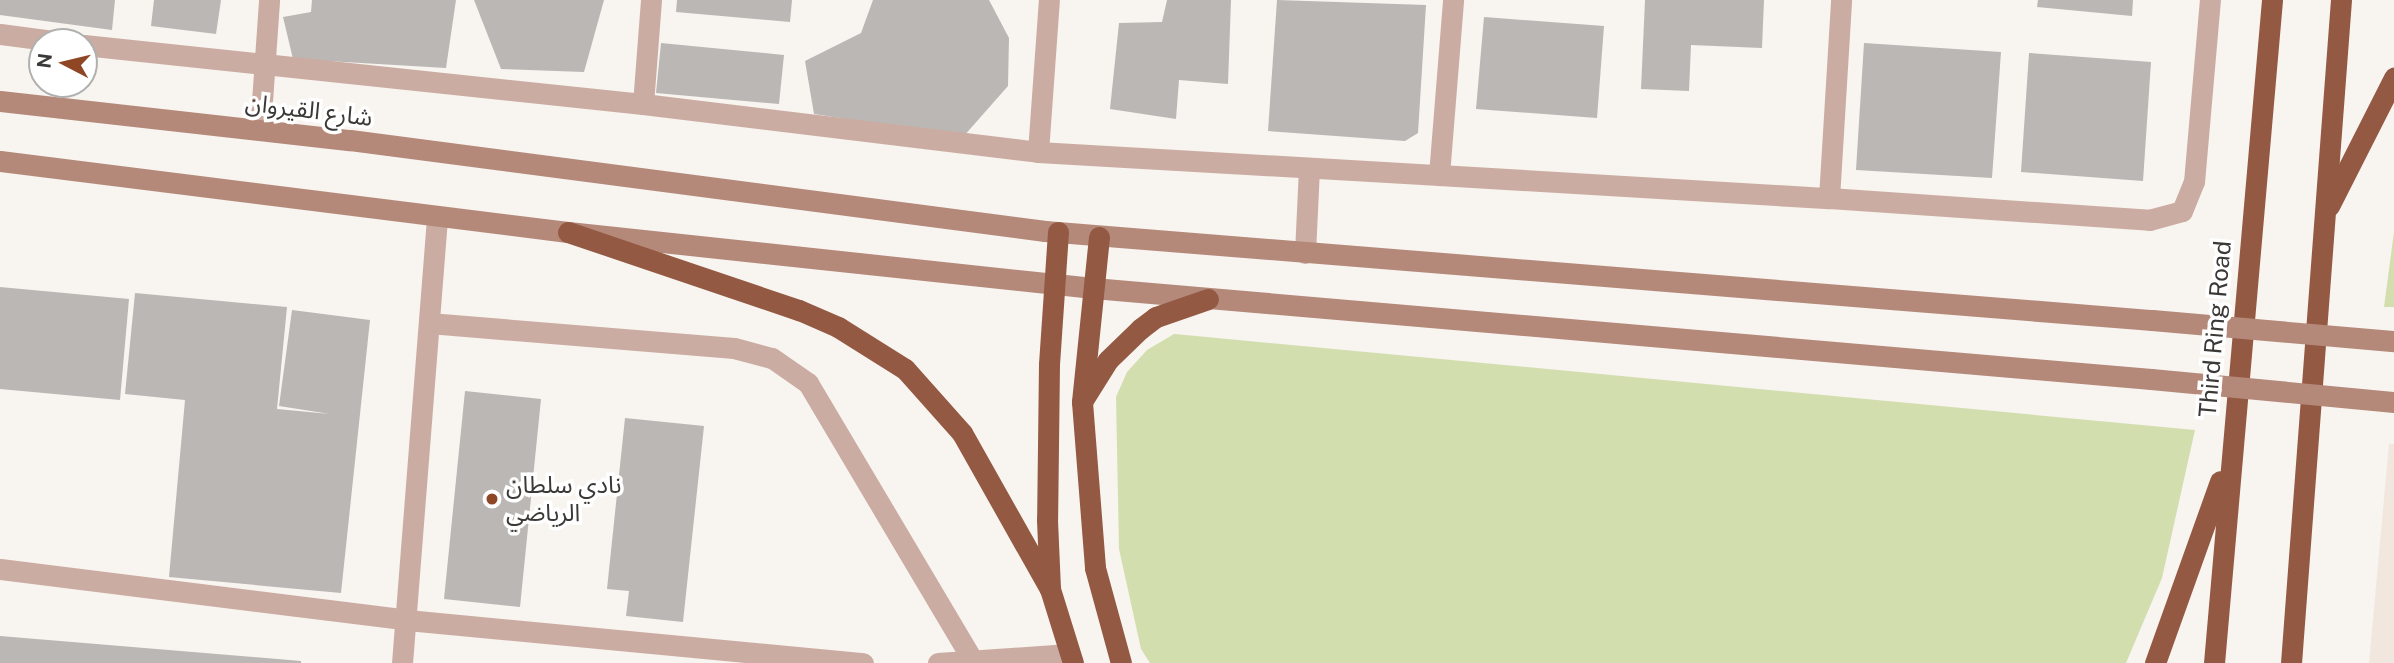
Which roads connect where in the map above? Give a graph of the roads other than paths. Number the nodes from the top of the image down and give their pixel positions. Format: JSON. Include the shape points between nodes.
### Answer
{"nodes":[{"id":1,"x":269,"y":0,"type":"edge"},
{"id":2,"x":651,"y":0,"type":"edge"},
{"id":3,"x":1049,"y":0,"type":"edge"},
{"id":4,"x":1453,"y":0,"type":"edge"},
{"id":5,"x":1841,"y":0,"type":"edge"},
{"id":6,"x":2210,"y":0,"type":"edge"},
{"id":7,"x":2272,"y":0,"type":"edge"},
{"id":8,"x":2341,"y":0,"type":"edge"},
{"id":9,"x":0,"y":34,"type":"edge"},
{"id":10,"x":28,"y":38,"type":"edge"},
{"id":11,"x":98,"y":47,"type":"edge"},
{"id":12,"x":264,"y":67,"type":"junction"},
{"id":13,"x":2394,"y":78,"type":"edge"},
{"id":14,"x":0,"y":101,"type":"edge"},
{"id":15,"x":643,"y":104,"type":"junction"},
{"id":16,"x":260,"y":130,"type":"junction"},
{"id":17,"x":1038,"y":152,"type":"junction"},
{"id":18,"x":0,"y":161,"type":"edge"},
{"id":19,"x":1309,"y":168,"type":"junction"},
{"id":20,"x":1439,"y":175,"type":"junction"},
{"id":21,"x":1829,"y":198,"type":"junction"},
{"id":22,"x":2325,"y":214,"type":"junction"},
{"id":23,"x":437,"y":216,"type":"junction"},
{"id":24,"x":568,"y":232,"type":"junction"},
{"id":25,"x":1058,"y":232,"type":"junction"},
{"id":26,"x":1100,"y":237,"type":"junction"},
{"id":27,"x":1305,"y":253,"type":"junction"},
{"id":28,"x":1055,"y":284,"type":"junction"},
{"id":29,"x":1093,"y":288,"type":"junction"},
{"id":30,"x":1208,"y":299,"type":"junction"},
{"id":31,"x":429,"y":323,"type":"junction"},
{"id":32,"x":2394,"y":341,"type":"edge"},
{"id":33,"x":1082,"y":402,"type":"junction"},
{"id":34,"x":2394,"y":402,"type":"edge"},
{"id":35,"x":2231,"y":449,"type":"junction"},
{"id":36,"x":0,"y":569,"type":"edge"},
{"id":37,"x":1050,"y":589,"type":"junction"},
{"id":38,"x":407,"y":620,"type":"junction"},
{"id":39,"x":1071,"y":659,"type":"edge"},
{"id":40,"x":973,"y":662,"type":"edge"},
{"id":41,"x":402,"y":663,"type":"edge"},
{"id":42,"x":863,"y":663,"type":"edge"},
{"id":43,"x":938,"y":663,"type":"edge"},
{"id":44,"x":1121,"y":663,"type":"edge"},
{"id":45,"x":2155,"y":663,"type":"edge"},
{"id":46,"x":2214,"y":663,"type":"edge"},
{"id":47,"x":2291,"y":663,"type":"edge"}],
"edges":[{"from":1,"to":12,"type":"street"},
{"from":2,"to":15,"type":"street"},
{"from":3,"to":17,"type":"street"},
{"from":4,"to":20,"type":"street"},
{"from":5,"to":21,"type":"street"},
{"from":6,"to":21,"type":"street","via":[[2194,182],[2182,211],[2149,220]]},
{"from":7,"to":35,"type":"highway","name":"Third Ring Road"},
{"from":8,"to":22,"type":"highway"},
{"from":9,"to":10,"type":"street"},
{"from":11,"to":12,"type":"street"},
{"from":12,"to":15,"type":"street"},
{"from":12,"to":16,"type":"street"},
{"from":13,"to":22,"type":"highway"},
{"from":14,"to":16,"type":"main road","name":"شارع القيروان"},
{"from":15,"to":17,"type":"street"},
{"from":16,"to":25,"type":"main road","name":"شارع القيروان"},
{"from":17,"to":19,"type":"street"},
{"from":18,"to":23,"type":"main road"},
{"from":19,"to":20,"type":"street"},
{"from":19,"to":27,"type":"street"},
{"from":20,"to":21,"type":"street"},
{"from":22,"to":47,"type":"highway"},
{"from":23,"to":24,"type":"main road"},
{"from":23,"to":31,"type":"street"},
{"from":24,"to":28,"type":"main road"},
{"from":24,"to":37,"type":"highway","via":[[799,310],[838,327],[905,369],[961,433]]},
{"from":25,"to":26,"type":"main road","name":"شارع القيروان"},
{"from":25,"to":28,"type":"highway"},
{"from":26,"to":27,"type":"main road","name":"شارع القيروان"},
{"from":26,"to":29,"type":"highway"},
{"from":27,"to":32,"type":"main road","name":"شارع القيروان","bridge":true},
{"from":28,"to":29,"type":"main road"},
{"from":28,"to":37,"type":"highway","via":[[1047,445]]},
{"from":29,"to":30,"type":"main road"},
{"from":29,"to":33,"type":"highway"},
{"from":30,"to":33,"type":"highway","via":[[1156,317],[1124,342]]},
{"from":30,"to":34,"type":"main road","bridge":true},
{"from":31,"to":38,"type":"street"},
{"from":31,"to":40,"type":"street","via":[[734,348],[772,358],[808,383]]},
{"from":33,"to":44,"type":"highway","via":[[1095,568]]},
{"from":35,"to":45,"type":"highway"},
{"from":35,"to":46,"type":"highway","name":"Third Ring Road"},
{"from":36,"to":38,"type":"street"},
{"from":37,"to":39,"type":"highway"},
{"from":38,"to":41,"type":"street"},
{"from":38,"to":42,"type":"street"},
{"from":39,"to":40,"type":"street"},
{"from":40,"to":43,"type":"street"}]}
